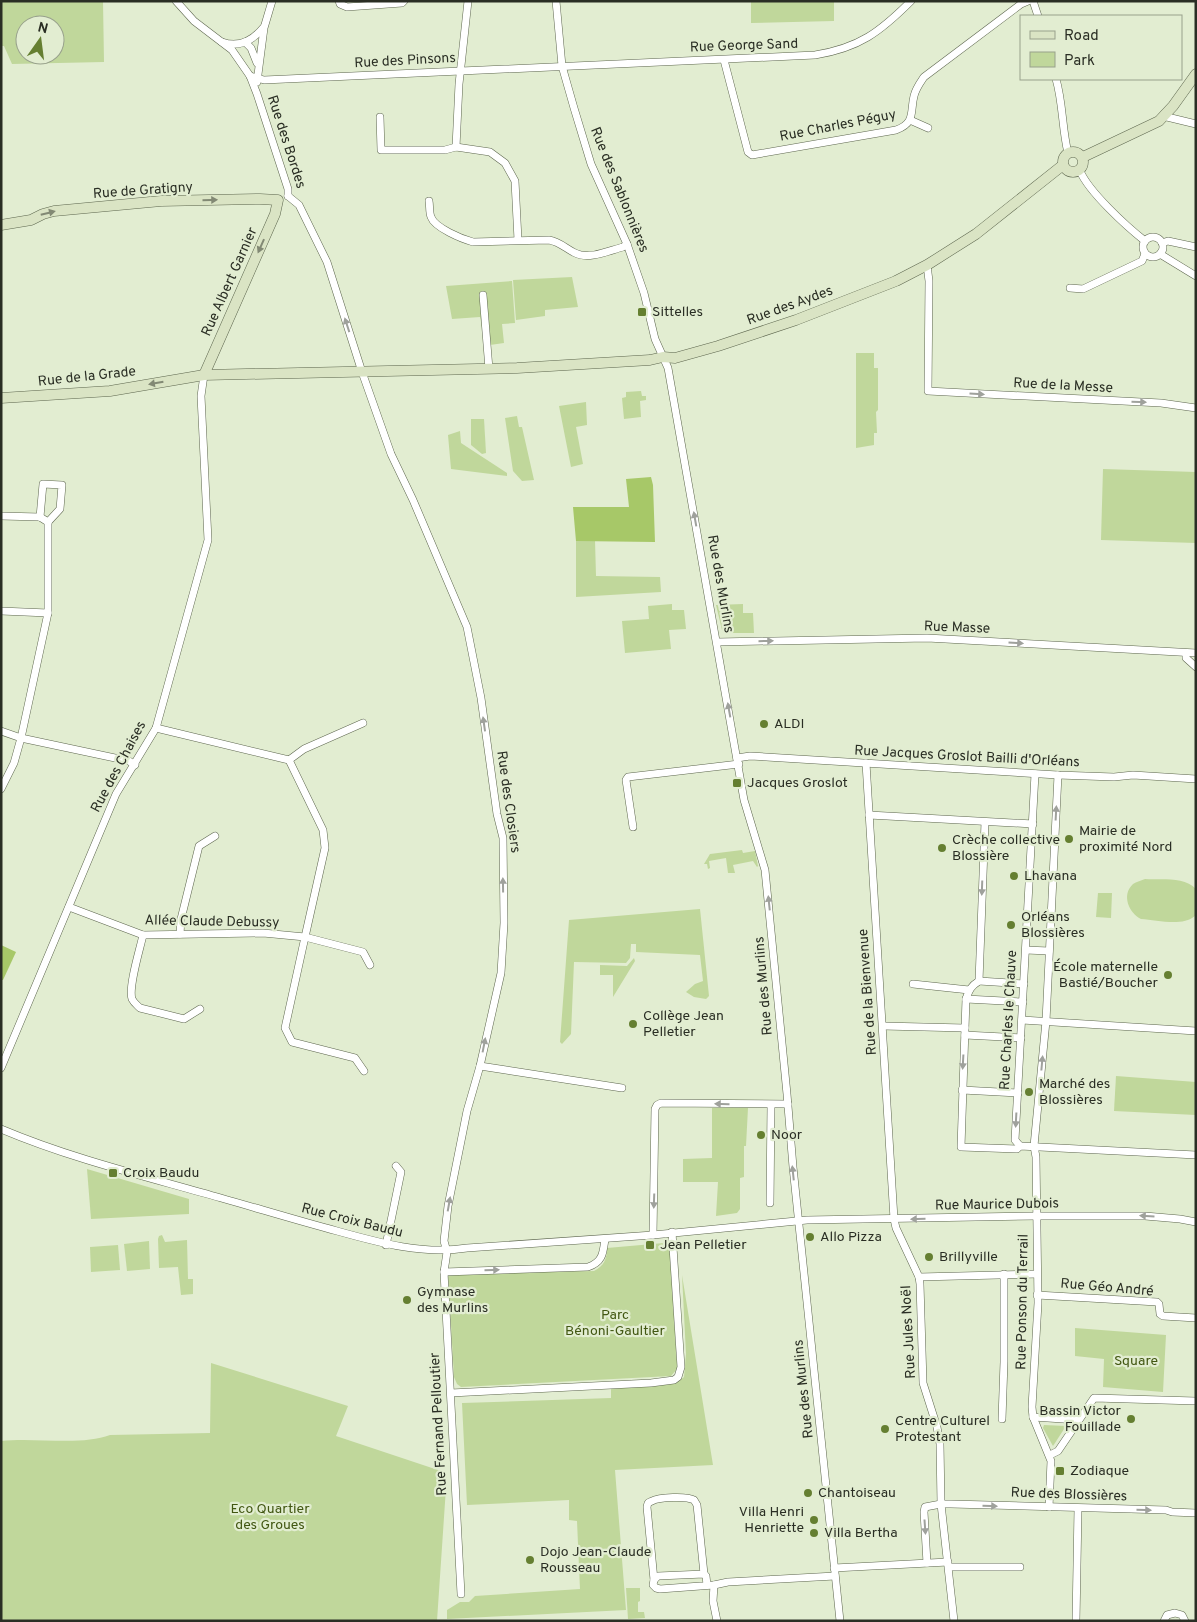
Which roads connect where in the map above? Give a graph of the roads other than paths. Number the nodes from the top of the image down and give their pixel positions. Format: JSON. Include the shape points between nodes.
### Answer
{"nodes":[{"id":1,"x":176,"y":1,"type":"edge"},
{"id":2,"x":272,"y":1,"type":"edge"},
{"id":3,"x":340,"y":1,"type":"edge"},
{"id":4,"x":404,"y":1,"type":"edge"},
{"id":5,"x":468,"y":1,"type":"edge"},
{"id":6,"x":556,"y":1,"type":"edge"},
{"id":7,"x":911,"y":1,"type":"edge"},
{"id":8,"x":1028,"y":1,"type":"edge"},
{"id":9,"x":1033,"y":1,"type":"edge"},
{"id":10,"x":1038,"y":15,"type":"edge"},
{"id":11,"x":264,"y":28,"type":"junction"},
{"id":12,"x":216,"y":39,"type":"junction"},
{"id":13,"x":245,"y":42,"type":"junction"},
{"id":14,"x":724,"y":60,"type":"junction"},
{"id":15,"x":258,"y":66,"type":"junction"},
{"id":16,"x":562,"y":66,"type":"junction"},
{"id":17,"x":460,"y":71,"type":"junction"},
{"id":18,"x":1196,"y":74,"type":"edge"},
{"id":19,"x":254,"y":77,"type":"junction"},
{"id":20,"x":1056,"y":80,"type":"edge"},
{"id":21,"x":1164,"y":114,"type":"junction"},
{"id":22,"x":380,"y":117,"type":"dead end"},
{"id":23,"x":910,"y":120,"type":"junction"},
{"id":24,"x":1196,"y":124,"type":"edge"},
{"id":25,"x":928,"y":128,"type":"dead end"},
{"id":26,"x":456,"y":147,"type":"junction"},
{"id":27,"x":1068,"y":153,"type":"junction"},
{"id":28,"x":1083,"y":157,"type":"junction"},
{"id":29,"x":1063,"y":165,"type":"junction"},
{"id":30,"x":1080,"y":171,"type":"junction"},
{"id":31,"x":288,"y":196,"type":"junction"},
{"id":32,"x":278,"y":200,"type":"junction"},
{"id":33,"x":430,"y":201,"type":"dead end"},
{"id":34,"x":1,"y":225,"type":"edge"},
{"id":35,"x":518,"y":240,"type":"junction"},
{"id":36,"x":1145,"y":241,"type":"junction"},
{"id":37,"x":1162,"y":243,"type":"junction"},
{"id":38,"x":627,"y":244,"type":"junction"},
{"id":39,"x":1196,"y":246,"type":"edge"},
{"id":40,"x":1145,"y":254,"type":"junction"},
{"id":41,"x":1160,"y":254,"type":"junction"},
{"id":42,"x":927,"y":265,"type":"junction"},
{"id":43,"x":1196,"y":276,"type":"edge"},
{"id":44,"x":1070,"y":288,"type":"dead end"},
{"id":45,"x":483,"y":294,"type":"dead end"},
{"id":46,"x":663,"y":357,"type":"junction"},
{"id":47,"x":489,"y":369,"type":"junction"},
{"id":48,"x":362,"y":372,"type":"junction"},
{"id":49,"x":204,"y":375,"type":"junction"},
{"id":50,"x":1,"y":398,"type":"edge"},
{"id":51,"x":1196,"y":408,"type":"edge"},
{"id":52,"x":1,"y":516,"type":"edge"},
{"id":53,"x":40,"y":517,"type":"junction"},
{"id":54,"x":48,"y":522,"type":"junction"},
{"id":55,"x":1,"y":610,"type":"edge"},
{"id":56,"x":48,"y":613,"type":"junction"},
{"id":57,"x":718,"y":642,"type":"junction"},
{"id":58,"x":1186,"y":653,"type":"junction"},
{"id":59,"x":1196,"y":654,"type":"edge"},
{"id":60,"x":1196,"y":667,"type":"edge"},
{"id":61,"x":363,"y":723,"type":"dead end"},
{"id":62,"x":156,"y":728,"type":"junction"},
{"id":63,"x":1,"y":731,"type":"edge"},
{"id":64,"x":21,"y":738,"type":"junction"},
{"id":65,"x":289,"y":760,"type":"junction"},
{"id":66,"x":738,"y":761,"type":"junction"},
{"id":67,"x":866,"y":763,"type":"junction"},
{"id":68,"x":135,"y":764,"type":"junction"},
{"id":69,"x":1036,"y":774,"type":"junction"},
{"id":70,"x":1058,"y":775,"type":"junction"},
{"id":71,"x":1196,"y":779,"type":"edge"},
{"id":72,"x":1,"y":789,"type":"edge"},
{"id":73,"x":869,"y":816,"type":"junction"},
{"id":74,"x":985,"y":822,"type":"junction"},
{"id":75,"x":1033,"y":824,"type":"junction"},
{"id":76,"x":633,"y":827,"type":"dead end"},
{"id":77,"x":215,"y":836,"type":"dead end"},
{"id":78,"x":69,"y":907,"type":"junction"},
{"id":79,"x":180,"y":934,"type":"junction"},
{"id":80,"x":143,"y":935,"type":"junction"},
{"id":81,"x":304,"y":937,"type":"junction"},
{"id":82,"x":1026,"y":950,"type":"junction"},
{"id":83,"x":1049,"y":951,"type":"junction"},
{"id":84,"x":370,"y":965,"type":"dead end"},
{"id":85,"x":979,"y":981,"type":"junction"},
{"id":86,"x":913,"y":984,"type":"dead end"},
{"id":87,"x":1024,"y":984,"type":"junction"},
{"id":88,"x":969,"y":990,"type":"junction"},
{"id":89,"x":966,"y":999,"type":"junction"},
{"id":90,"x":1023,"y":1002,"type":"junction"},
{"id":91,"x":200,"y":1010,"type":"dead end"},
{"id":92,"x":1022,"y":1020,"type":"junction"},
{"id":93,"x":1046,"y":1021,"type":"junction"},
{"id":94,"x":883,"y":1026,"type":"junction"},
{"id":95,"x":965,"y":1031,"type":"junction"},
{"id":96,"x":1196,"y":1031,"type":"edge"},
{"id":97,"x":1021,"y":1038,"type":"junction"},
{"id":98,"x":480,"y":1066,"type":"junction"},
{"id":99,"x":1,"y":1068,"type":"edge"},
{"id":100,"x":364,"y":1071,"type":"dead end"},
{"id":101,"x":622,"y":1088,"type":"dead end"},
{"id":102,"x":962,"y":1090,"type":"junction"},
{"id":103,"x":1018,"y":1093,"type":"junction"},
{"id":104,"x":771,"y":1104,"type":"junction"},
{"id":105,"x":788,"y":1104,"type":"junction"},
{"id":106,"x":1,"y":1129,"type":"edge"},
{"id":107,"x":1020,"y":1146,"type":"junction"},
{"id":108,"x":1034,"y":1146,"type":"junction"},
{"id":109,"x":1196,"y":1155,"type":"edge"},
{"id":110,"x":396,"y":1166,"type":"dead end"},
{"id":111,"x":770,"y":1202,"type":"dead end"},
{"id":112,"x":1037,"y":1216,"type":"junction"},
{"id":113,"x":894,"y":1219,"type":"junction"},
{"id":114,"x":799,"y":1221,"type":"junction"},
{"id":115,"x":1196,"y":1222,"type":"edge"},
{"id":116,"x":672,"y":1232,"type":"junction"},
{"id":117,"x":654,"y":1235,"type":"junction"},
{"id":118,"x":605,"y":1238,"type":"junction"},
{"id":119,"x":386,"y":1244,"type":"junction"},
{"id":120,"x":446,"y":1252,"type":"junction"},
{"id":121,"x":444,"y":1272,"type":"junction"},
{"id":122,"x":1004,"y":1274,"type":"junction"},
{"id":123,"x":1037,"y":1274,"type":"junction"},
{"id":124,"x":918,"y":1277,"type":"junction"},
{"id":125,"x":1037,"y":1295,"type":"junction"},
{"id":126,"x":1196,"y":1318,"type":"edge"},
{"id":127,"x":451,"y":1393,"type":"junction"},
{"id":128,"x":1196,"y":1401,"type":"edge"},
{"id":129,"x":1033,"y":1417,"type":"junction"},
{"id":130,"x":1002,"y":1419,"type":"dead end"},
{"id":131,"x":1078,"y":1420,"type":"junction"},
{"id":132,"x":1050,"y":1455,"type":"junction"},
{"id":133,"x":941,"y":1504,"type":"junction"},
{"id":134,"x":1049,"y":1507,"type":"junction"},
{"id":135,"x":1078,"y":1509,"type":"junction"},
{"id":136,"x":1196,"y":1513,"type":"edge"},
{"id":137,"x":927,"y":1563,"type":"junction"},
{"id":138,"x":948,"y":1564,"type":"junction"},
{"id":139,"x":1020,"y":1567,"type":"dead end"},
{"id":140,"x":834,"y":1568,"type":"junction"},
{"id":141,"x":704,"y":1574,"type":"junction"},
{"id":142,"x":835,"y":1576,"type":"junction"},
{"id":143,"x":654,"y":1580,"type":"junction"},
{"id":144,"x":711,"y":1585,"type":"junction"},
{"id":145,"x":461,"y":1594,"type":"dead end"},
{"id":146,"x":717,"y":1621,"type":"edge"},
{"id":147,"x":840,"y":1621,"type":"edge"},
{"id":148,"x":954,"y":1621,"type":"edge"},
{"id":149,"x":1076,"y":1621,"type":"edge"},
{"id":150,"x":1164,"y":1621,"type":"edge"},
{"id":151,"x":1185,"y":1621,"type":"edge"}],
"edges":[{"from":1,"to":12,"type":"street"},
{"from":2,"to":11,"type":"street","name":"Rue des Bordes"},
{"from":3,"to":4,"type":"street","via":[[347,6]]},
{"from":5,"to":17,"type":"street"},
{"from":6,"to":16,"type":"street","name":"Rue des Sablonnières"},
{"from":7,"to":14,"type":"street","name":"Rue George Sand","via":[[887,25],[858,43],[831,53]]},
{"from":8,"to":23,"type":"street","name":"Rue Charles Péguy","via":[[924,77],[917,87]]},
{"from":9,"to":10,"type":"street"},
{"from":11,"to":13,"type":"street"},
{"from":11,"to":15,"type":"street","name":"Rue des Bordes"},
{"from":12,"to":13,"type":"street","via":[[232,44]]},
{"from":12,"to":19,"type":"street","via":[[232,50]]},
{"from":13,"to":15,"type":"street","via":[[255,54]]},
{"from":14,"to":16,"type":"street","name":"Rue George Sand"},
{"from":14,"to":23,"type":"street","name":"Rue Charles Péguy","via":[[748,152],[752,155],[896,130]]},
{"from":15,"to":19,"type":"street","name":"Rue des Bordes"},
{"from":16,"to":17,"type":"street","name":"Rue des Pinsons"},
{"from":16,"to":38,"type":"street","name":"Rue des Sablonnières","via":[[592,164]]},
{"from":17,"to":19,"type":"street","name":"Rue des Pinsons","via":[[264,80]]},
{"from":17,"to":26,"type":"street"},
{"from":18,"to":21,"type":"street"},
{"from":19,"to":31,"type":"street","name":"Rue des Bordes"},
{"from":20,"to":27,"type":"street"},
{"from":21,"to":24,"type":"street"},
{"from":21,"to":28,"type":"street","via":[[1159,121]]},
{"from":22,"to":26,"type":"street","via":[[381,150],[445,150]]},
{"from":23,"to":25,"type":"street"},
{"from":26,"to":35,"type":"street","via":[[490,152],[505,163],[515,181]]},
{"from":27,"to":28,"type":"street","via":[[1076,152]]},
{"from":27,"to":29,"type":"street"},
{"from":28,"to":30,"type":"street"},
{"from":29,"to":30,"type":"street","via":[[1070,172]]},
{"from":29,"to":42,"type":"street","name":"Rue des Aydes","via":[[976,234]]},
{"from":30,"to":36,"type":"street","via":[[1120,221]]},
{"from":31,"to":32,"type":"street","name":"Rue de Gratigny"},
{"from":48,"to":31,"type":"street","name":"Rue des Bordes","one_way":true,"via":[[327,262],[300,205]]},
{"from":34,"to":32,"type":"street","name":"Rue de Gratigny","one_way":true,"via":[[54,212],[161,201]]},
{"from":32,"to":49,"type":"street","name":"Rue Albert Garnier","one_way":true,"via":[[275,214]]},
{"from":33,"to":35,"type":"street","via":[[430,216],[434,223],[462,239],[472,242]]},
{"from":35,"to":38,"type":"street","via":[[559,242],[573,252],[589,256]]},
{"from":36,"to":37,"type":"street","via":[[1156,237]]},
{"from":36,"to":40,"type":"street","via":[[1142,246]]},
{"from":37,"to":39,"type":"street","via":[[1168,241]]},
{"from":37,"to":41,"type":"street"},
{"from":38,"to":46,"type":"street","name":"Rue des Sablonnières"},
{"from":40,"to":41,"type":"street","via":[[1152,257]]},
{"from":40,"to":44,"type":"street","via":[[1142,261],[1083,289]]},
{"from":41,"to":43,"type":"street"},
{"from":42,"to":46,"type":"street","name":"Rue des Aydes","via":[[881,288],[796,320],[675,358]]},
{"from":42,"to":51,"type":"street","name":"Rue de la Messe","one_way":true,"via":[[928,391],[1161,403]]},
{"from":45,"to":47,"type":"street"},
{"from":46,"to":47,"type":"street","name":"Rue des Aydes"},
{"from":57,"to":46,"type":"street","name":"Rue des Murlins","one_way":true,"via":[[668,368]]},
{"from":47,"to":48,"type":"street","name":"Rue des Aydes"},
{"from":48,"to":49,"type":"street","name":"Rue de la Grade"},
{"from":98,"to":48,"type":"street","name":"Rue des Closiers","one_way":true,"via":[[501,974],[504,923],[503,838],[479,689],[467,627],[390,454]]},
{"from":49,"to":50,"type":"street","name":"Rue de la Grade","one_way":true,"via":[[110,391]]},
{"from":49,"to":62,"type":"street","name":"Rue des Chaises","via":[[201,396],[208,540]]},
{"from":52,"to":53,"type":"street"},
{"from":53,"to":54,"type":"street"},
{"from":53,"to":54,"type":"street","via":[[43,484],[62,485],[60,509]]},
{"from":54,"to":56,"type":"street"},
{"from":55,"to":56,"type":"street"},
{"from":56,"to":64,"type":"street"},
{"from":57,"to":58,"type":"street","name":"Rue Masse","one_way":true,"via":[[927,638]]},
{"from":66,"to":57,"type":"street","name":"Rue des Murlins","one_way":true},
{"from":58,"to":59,"type":"street","name":"Rue Masse"},
{"from":58,"to":60,"type":"street","via":[[1186,658]]},
{"from":61,"to":65,"type":"street","via":[[304,749]]},
{"from":62,"to":65,"type":"street"},
{"from":62,"to":68,"type":"street","name":"Rue des Chaises"},
{"from":63,"to":64,"type":"street"},
{"from":64,"to":68,"type":"street"},
{"from":64,"to":72,"type":"street","via":[[14,763]]},
{"from":65,"to":81,"type":"street","via":[[323,830],[325,848]]},
{"from":66,"to":67,"type":"street","name":"Rue Jacques Groslot Bailli d'Orléans","via":[[750,756]]},
{"from":66,"to":76,"type":"street","name":"Rue Jacques Groslot Bailli d'Orléans","via":[[628,777]]},
{"from":105,"to":66,"type":"street","name":"Rue des Murlins","one_way":true,"via":[[765,870],[744,800]]},
{"from":67,"to":69,"type":"street","name":"Rue Jacques Groslot Bailli d'Orléans"},
{"from":67,"to":73,"type":"street","name":"Rue de la Bienvenue"},
{"from":68,"to":78,"type":"street","name":"Rue des Chaises","via":[[116,794]]},
{"from":69,"to":70,"type":"street","name":"Rue Jacques Groslot Bailli d'Orléans"},
{"from":69,"to":75,"type":"street","name":"Rue Charles le Chauve"},
{"from":70,"to":71,"type":"street","name":"Rue Jacques Groslot Bailli d'Orléans"},
{"from":83,"to":70,"type":"street","one_way":true},
{"from":73,"to":74,"type":"street"},
{"from":73,"to":94,"type":"street","name":"Rue de la Bienvenue"},
{"from":74,"to":75,"type":"street"},
{"from":74,"to":85,"type":"street","one_way":true},
{"from":75,"to":82,"type":"street","name":"Rue Charles le Chauve"},
{"from":77,"to":79,"type":"street","via":[[199,846]]},
{"from":78,"to":80,"type":"street","name":"Allée Claude Debussy"},
{"from":78,"to":99,"type":"street","name":"Rue des Chaises"},
{"from":79,"to":80,"type":"street","name":"Allée Claude Debussy"},
{"from":79,"to":81,"type":"street","name":"Allée Claude Debussy","via":[[263,933]]},
{"from":80,"to":91,"type":"street","via":[[132,988],[134,1004],[184,1019]]},
{"from":81,"to":84,"type":"street","name":"Allée Claude Debussy","via":[[362,952]]},
{"from":81,"to":100,"type":"street","via":[[285,1028],[287,1034],[292,1042],[300,1045],[355,1058]]},
{"from":82,"to":83,"type":"street"},
{"from":82,"to":87,"type":"street","name":"Rue Charles le Chauve"},
{"from":83,"to":93,"type":"street"},
{"from":85,"to":87,"type":"street"},
{"from":85,"to":88,"type":"street"},
{"from":86,"to":88,"type":"street"},
{"from":87,"to":90,"type":"street","name":"Rue Charles le Chauve"},
{"from":88,"to":89,"type":"street"},
{"from":89,"to":90,"type":"street"},
{"from":89,"to":95,"type":"street"},
{"from":90,"to":92,"type":"street","name":"Rue Charles le Chauve"},
{"from":92,"to":93,"type":"street"},
{"from":92,"to":97,"type":"street","name":"Rue Charles le Chauve"},
{"from":93,"to":96,"type":"street"},
{"from":108,"to":93,"type":"street","one_way":true},
{"from":94,"to":95,"type":"street"},
{"from":94,"to":113,"type":"street","name":"Rue de la Bienvenue"},
{"from":95,"to":97,"type":"street"},
{"from":95,"to":102,"type":"street","one_way":true},
{"from":97,"to":103,"type":"street","name":"Rue Charles le Chauve"},
{"from":98,"to":101,"type":"street"},
{"from":120,"to":98,"type":"street","name":"Rue des Closiers","one_way":true,"via":[[448,1206],[467,1111]]},
{"from":102,"to":103,"type":"street"},
{"from":102,"to":107,"type":"street","via":[[960,1147],[1016,1149]]},
{"from":103,"to":107,"type":"street","name":"Rue Charles le Chauve","one_way":true,"via":[[1015,1140]]},
{"from":104,"to":105,"type":"street"},
{"from":104,"to":111,"type":"street"},
{"from":104,"to":117,"type":"street","one_way":true,"via":[[657,1105]]},
{"from":114,"to":105,"type":"street","name":"Rue des Murlins","one_way":true},
{"from":106,"to":119,"type":"street","name":"Rue Croix Baudu","via":[[77,1157]]},
{"from":107,"to":108,"type":"street"},
{"from":108,"to":109,"type":"street"},
{"from":108,"to":112,"type":"street","name":"Rue Ponson du Terrail"},
{"from":110,"to":119,"type":"street","via":[[401,1172]]},
{"from":112,"to":113,"type":"street","name":"Rue Maurice Dubois","one_way":true},
{"from":115,"to":112,"type":"street","name":"Rue Maurice Dubois","one_way":true,"via":[[1145,1216]]},
{"from":112,"to":123,"type":"street","name":"Rue Ponson du Terrail"},
{"from":113,"to":114,"type":"street","name":"Rue Maurice Dubois"},
{"from":113,"to":124,"type":"street","name":"Rue Jules Noël"},
{"from":114,"to":116,"type":"street","name":"Rue Croix Baudu"},
{"from":114,"to":140,"type":"street","name":"Rue des Murlins"},
{"from":116,"to":117,"type":"street","name":"Rue Croix Baudu"},
{"from":116,"to":127,"type":"street","via":[[681,1367],[674,1380]]},
{"from":117,"to":118,"type":"street","name":"Rue Croix Baudu"},
{"from":118,"to":120,"type":"street","name":"Rue Croix Baudu"},
{"from":121,"to":118,"type":"street","one_way":true,"via":[[588,1267],[600,1258]]},
{"from":119,"to":120,"type":"street","name":"Rue Croix Baudu"},
{"from":120,"to":121,"type":"street","name":"Rue Fernand Pelloutier"},
{"from":121,"to":127,"type":"street","name":"Rue Fernand Pelloutier"},
{"from":122,"to":123,"type":"street"},
{"from":122,"to":124,"type":"street"},
{"from":122,"to":130,"type":"street"},
{"from":123,"to":125,"type":"street","name":"Rue Ponson du Terrail"},
{"from":124,"to":133,"type":"street","name":"Rue Jules Noël","via":[[923,1383],[940,1444]]},
{"from":125,"to":126,"type":"street","name":"Rue Géo André","via":[[1157,1302],[1163,1316]]},
{"from":125,"to":129,"type":"street","name":"Rue Ponson du Terrail"},
{"from":127,"to":145,"type":"street","name":"Rue Fernand Pelloutier"},
{"from":128,"to":131,"type":"street","via":[[1098,1397],[1092,1400]]},
{"from":129,"to":131,"type":"street"},
{"from":129,"to":132,"type":"street","name":"Rue Ponson du Terrail"},
{"from":131,"to":132,"type":"street","via":[[1058,1450]]},
{"from":132,"to":134,"type":"street"},
{"from":133,"to":134,"type":"street","name":"Rue des Blossières","one_way":true},
{"from":133,"to":137,"type":"street","one_way":true,"via":[[925,1507]]},
{"from":133,"to":138,"type":"street","name":"Rue Jules Noël"},
{"from":134,"to":135,"type":"street","name":"Rue des Blossières"},
{"from":135,"to":136,"type":"street","name":"Rue des Blossières","one_way":true},
{"from":135,"to":149,"type":"street"},
{"from":137,"to":138,"type":"street"},
{"from":137,"to":140,"type":"street"},
{"from":138,"to":139,"type":"street"},
{"from":138,"to":148,"type":"street","name":"Rue Jules Noël"},
{"from":140,"to":142,"type":"street","name":"Rue des Murlins"},
{"from":141,"to":143,"type":"street","via":[[658,1576]]},
{"from":141,"to":143,"type":"street","via":[[697,1504],[686,1498],[658,1499],[647,1507]]},
{"from":141,"to":144,"type":"street"},
{"from":142,"to":144,"type":"street"},
{"from":142,"to":147,"type":"street","name":"Rue des Murlins"},
{"from":143,"to":144,"type":"street","via":[[653,1585],[660,1589]]},
{"from":144,"to":146,"type":"street"},
{"from":150,"to":151,"type":"street","via":[[1167,1615],[1175,1612]]}]}
